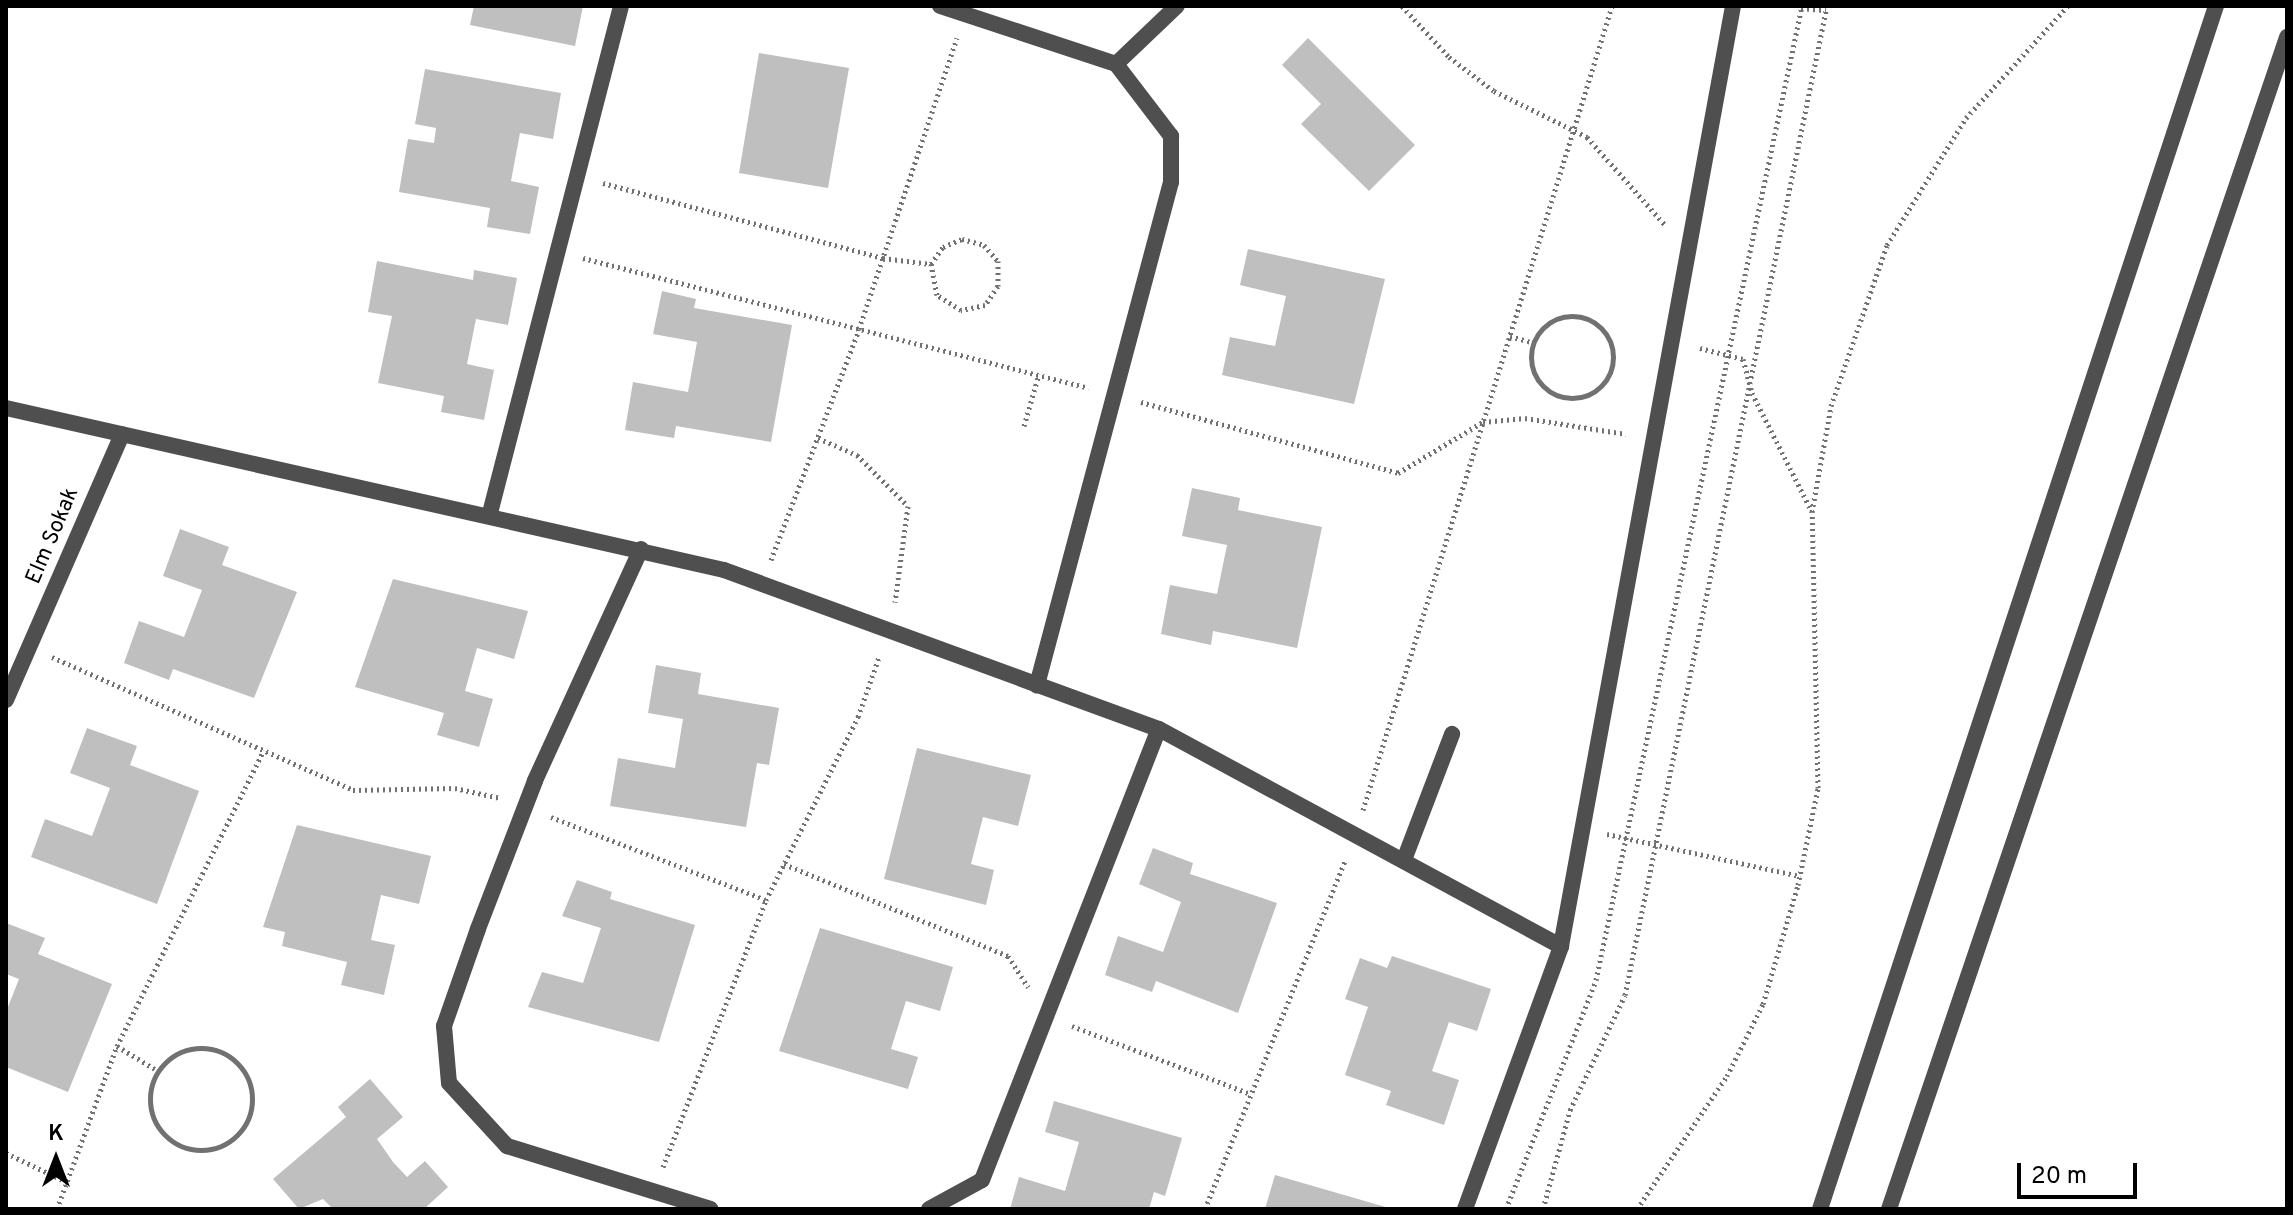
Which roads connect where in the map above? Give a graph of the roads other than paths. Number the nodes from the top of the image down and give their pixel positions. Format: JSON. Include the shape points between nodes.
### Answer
{"nodes":[{"id":1,"x":621,"y":6,"type":"edge"},
{"id":2,"x":940,"y":6,"type":"edge"},
{"id":3,"x":1177,"y":6,"type":"edge"},
{"id":4,"x":1733,"y":6,"type":"edge"},
{"id":5,"x":2216,"y":6,"type":"edge"},
{"id":6,"x":2287,"y":37,"type":"edge"},
{"id":7,"x":1116,"y":64,"type":"junction"},
{"id":8,"x":6,"y":408,"type":"edge"},
{"id":9,"x":122,"y":434,"type":"junction"},
{"id":10,"x":490,"y":513,"type":"junction"},
{"id":11,"x":641,"y":549,"type":"junction"},
{"id":12,"x":1037,"y":685,"type":"junction"},
{"id":13,"x":6,"y":700,"type":"edge"},
{"id":14,"x":1159,"y":729,"type":"junction"},
{"id":15,"x":1452,"y":734,"type":"dead end"},
{"id":16,"x":1404,"y":860,"type":"junction"},
{"id":17,"x":1561,"y":946,"type":"junction"},
{"id":18,"x":710,"y":1209,"type":"edge"},
{"id":19,"x":929,"y":1209,"type":"edge"},
{"id":20,"x":1465,"y":1209,"type":"edge"},
{"id":21,"x":1820,"y":1209,"type":"edge"},
{"id":22,"x":1889,"y":1209,"type":"edge"}],
"edges":[{"from":1,"to":10,"type":"street"},
{"from":2,"to":7,"type":"street"},
{"from":3,"to":7,"type":"street"},
{"from":4,"to":17,"type":"street"},
{"from":5,"to":21,"type":"street"},
{"from":6,"to":22,"type":"street"},
{"from":7,"to":12,"type":"street","via":[[1171,136],[1171,182]]},
{"from":8,"to":9,"type":"street"},
{"from":9,"to":10,"type":"street"},
{"from":9,"to":13,"type":"street","name":"Elm Sokak"},
{"from":10,"to":11,"type":"street"},
{"from":11,"to":12,"type":"street","via":[[762,583]]},
{"from":11,"to":18,"type":"street","via":[[535,781],[444,1026],[449,1083],[507,1146]]},
{"from":12,"to":14,"type":"street"},
{"from":14,"to":16,"type":"street"},
{"from":14,"to":19,"type":"street","via":[[982,1180]]},
{"from":15,"to":16,"type":"street"},
{"from":16,"to":17,"type":"street"},
{"from":17,"to":20,"type":"street"}]}
